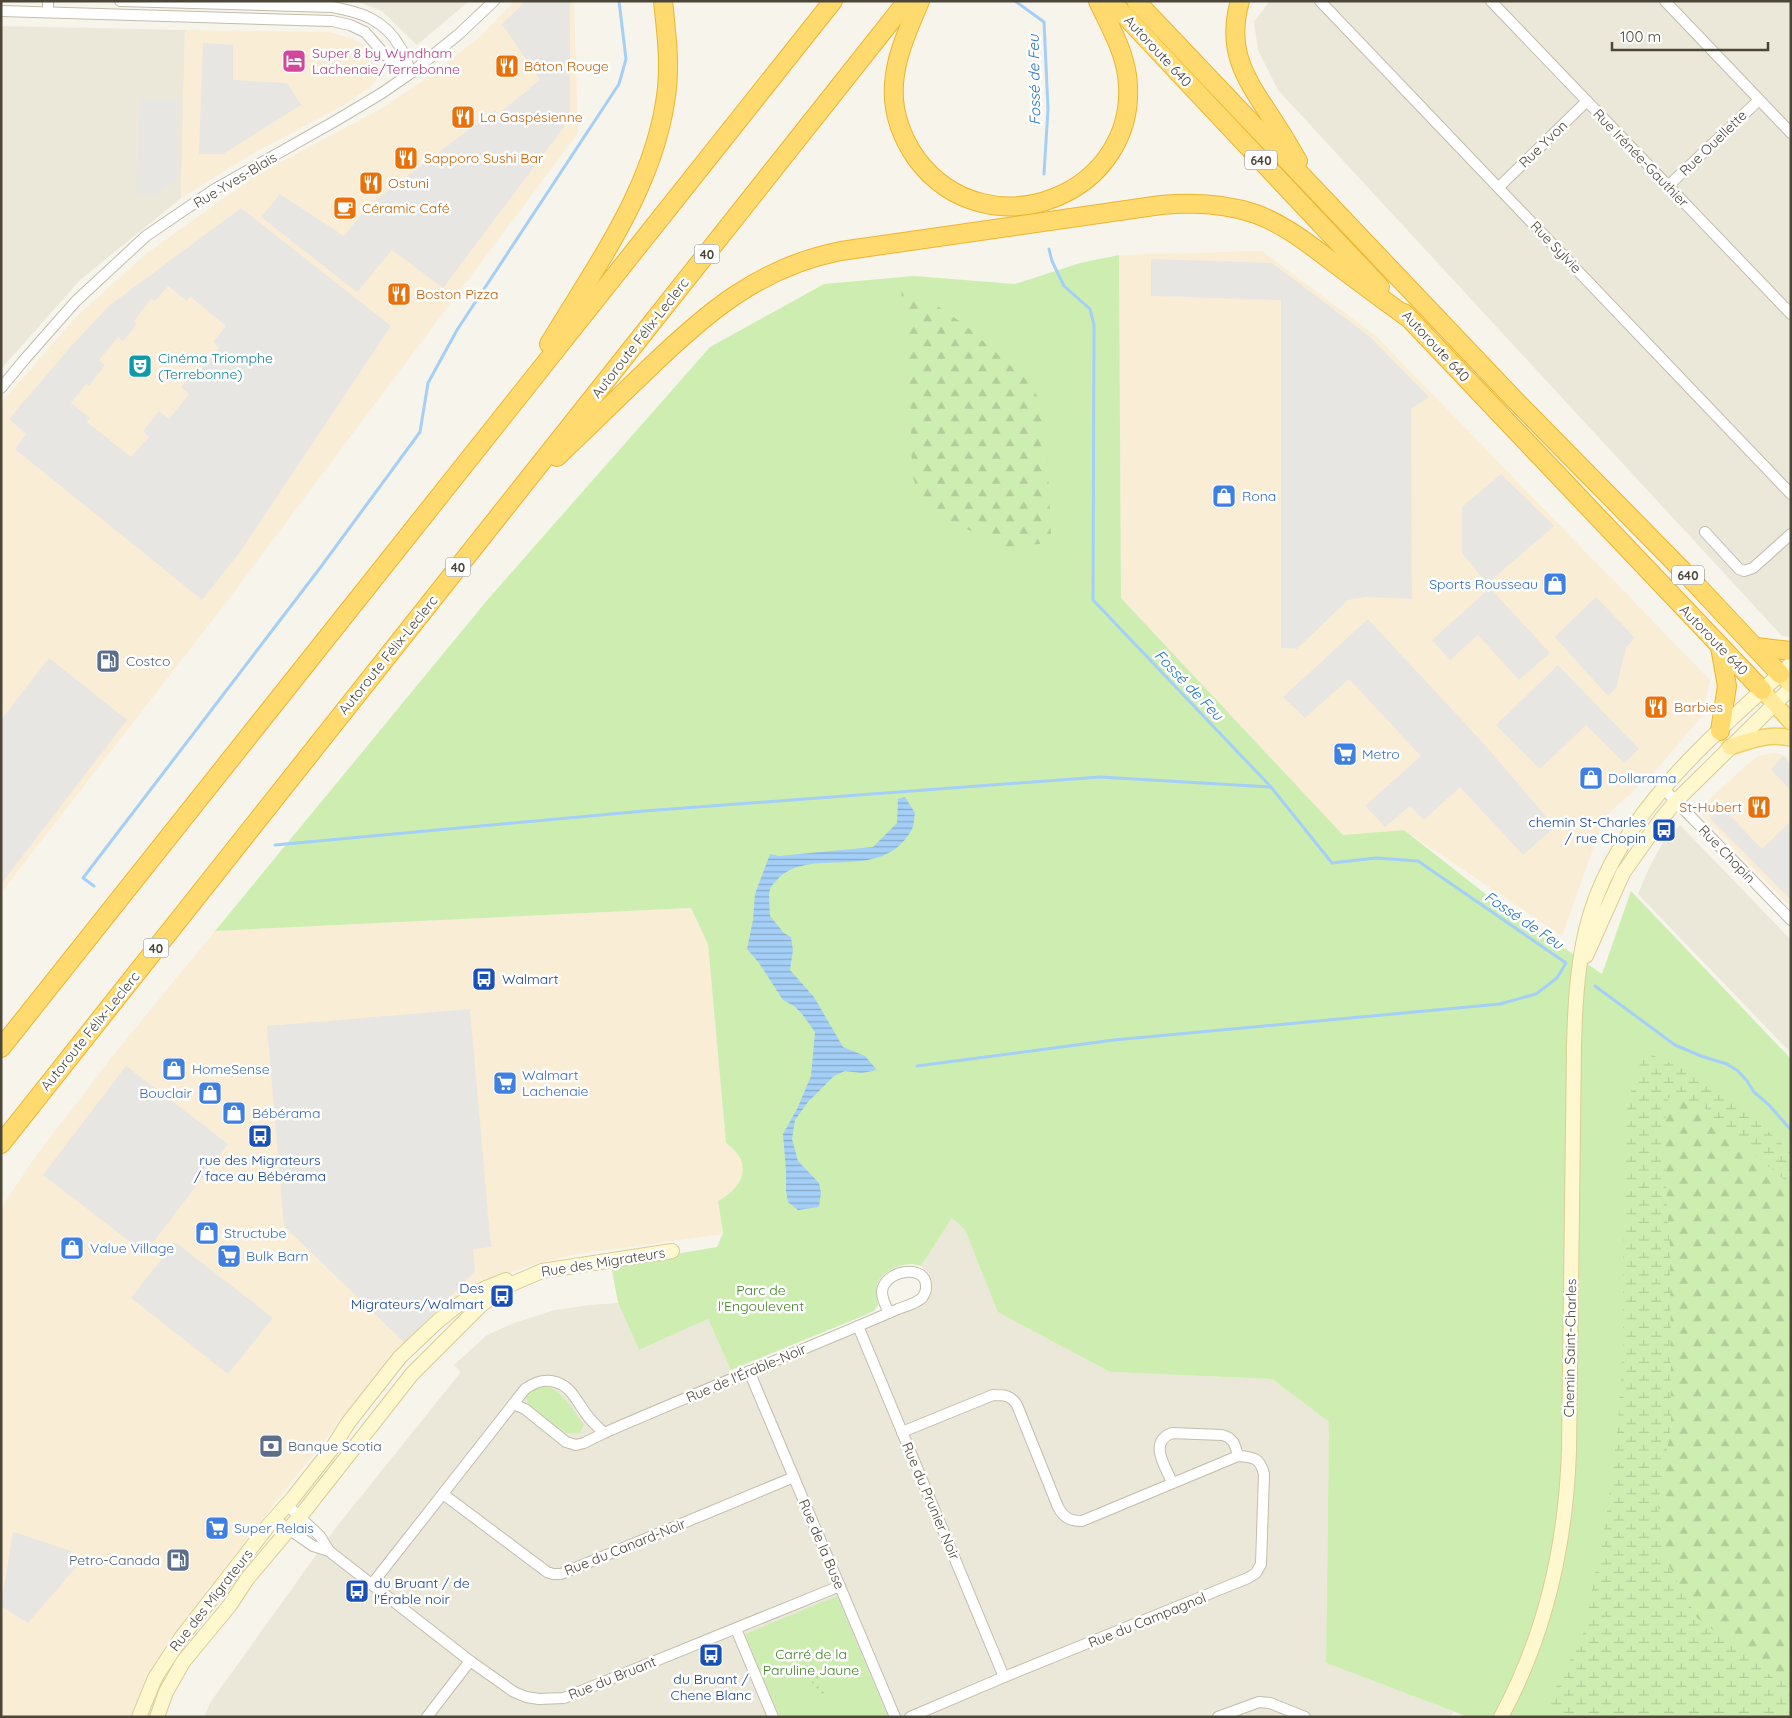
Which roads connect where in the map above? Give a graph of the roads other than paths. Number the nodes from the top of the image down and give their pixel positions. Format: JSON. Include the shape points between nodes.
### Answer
{"nodes":[{"id":1,"x":48,"y":1,"type":"edge"},
{"id":2,"x":120,"y":1,"type":"edge"},
{"id":3,"x":494,"y":1,"type":"edge"},
{"id":4,"x":663,"y":1,"type":"edge"},
{"id":5,"x":833,"y":1,"type":"edge"},
{"id":6,"x":907,"y":1,"type":"edge"},
{"id":7,"x":920,"y":1,"type":"edge"},
{"id":8,"x":1098,"y":1,"type":"edge"},
{"id":9,"x":1111,"y":1,"type":"edge"},
{"id":10,"x":1136,"y":1,"type":"edge"},
{"id":11,"x":1240,"y":1,"type":"edge"},
{"id":12,"x":1320,"y":1,"type":"edge"},
{"id":13,"x":1491,"y":1,"type":"edge"},
{"id":14,"x":1665,"y":1,"type":"edge"},
{"id":15,"x":217,"y":4,"type":"junction"},
{"id":16,"x":1,"y":11,"type":"edge"},
{"id":17,"x":48,"y":12,"type":"junction"},
{"id":18,"x":216,"y":18,"type":"junction"},
{"id":19,"x":411,"y":73,"type":"junction"},
{"id":20,"x":1759,"y":100,"type":"junction"},
{"id":21,"x":1587,"y":101,"type":"junction"},
{"id":22,"x":1791,"y":133,"type":"edge"},
{"id":23,"x":1668,"y":186,"type":"junction"},
{"id":24,"x":1313,"y":187,"type":"junction"},
{"id":25,"x":1499,"y":187,"type":"junction"},
{"id":26,"x":1791,"y":314,"type":"edge"},
{"id":27,"x":1411,"y":320,"type":"junction"},
{"id":28,"x":1,"y":388,"type":"edge"},
{"id":29,"x":512,"y":405,"type":"junction"},
{"id":30,"x":1791,"y":494,"type":"edge"},
{"id":31,"x":507,"y":506,"type":"junction"},
{"id":32,"x":1705,"y":532,"type":"dead end"},
{"id":33,"x":1791,"y":534,"type":"edge"},
{"id":34,"x":1720,"y":647,"type":"junction"},
{"id":35,"x":1756,"y":647,"type":"junction"},
{"id":36,"x":1791,"y":651,"type":"edge"},
{"id":37,"x":1788,"y":678,"type":"edge"},
{"id":38,"x":1762,"y":690,"type":"junction"},
{"id":39,"x":1774,"y":703,"type":"junction"},
{"id":40,"x":1791,"y":722,"type":"edge"},
{"id":41,"x":1720,"y":731,"type":"junction"},
{"id":42,"x":1791,"y":738,"type":"edge"},
{"id":43,"x":1730,"y":747,"type":"junction"},
{"id":44,"x":1663,"y":788,"type":"junction"},
{"id":45,"x":1676,"y":801,"type":"junction"},
{"id":46,"x":1791,"y":920,"type":"edge"},
{"id":47,"x":1580,"y":968,"type":"junction"},
{"id":48,"x":1,"y":1048,"type":"edge"},
{"id":49,"x":1,"y":1144,"type":"edge"},
{"id":50,"x":672,"y":1251,"type":"dead end"},
{"id":51,"x":534,"y":1273,"type":"junction"},
{"id":52,"x":889,"y":1313,"type":"junction"},
{"id":53,"x":858,"y":1326,"type":"junction"},
{"id":54,"x":749,"y":1371,"type":"junction"},
{"id":55,"x":513,"y":1404,"type":"junction"},
{"id":56,"x":902,"y":1432,"type":"junction"},
{"id":57,"x":604,"y":1433,"type":"junction"},
{"id":58,"x":1238,"y":1456,"type":"junction"},
{"id":59,"x":794,"y":1477,"type":"junction"},
{"id":60,"x":1172,"y":1482,"type":"junction"},
{"id":61,"x":443,"y":1494,"type":"junction"},
{"id":62,"x":287,"y":1505,"type":"junction"},
{"id":63,"x":298,"y":1516,"type":"junction"},
{"id":64,"x":274,"y":1519,"type":"junction"},
{"id":65,"x":288,"y":1529,"type":"junction"},
{"id":66,"x":330,"y":1552,"type":"junction"},
{"id":67,"x":372,"y":1584,"type":"junction"},
{"id":68,"x":840,"y":1586,"type":"junction"},
{"id":69,"x":736,"y":1629,"type":"junction"},
{"id":70,"x":470,"y":1661,"type":"junction"},
{"id":71,"x":1004,"y":1677,"type":"junction"},
{"id":72,"x":139,"y":1717,"type":"edge"},
{"id":73,"x":157,"y":1717,"type":"edge"},
{"id":74,"x":427,"y":1717,"type":"edge"},
{"id":75,"x":773,"y":1717,"type":"edge"},
{"id":76,"x":895,"y":1717,"type":"edge"},
{"id":77,"x":910,"y":1717,"type":"edge"},
{"id":78,"x":1218,"y":1717,"type":"edge"},
{"id":79,"x":1305,"y":1717,"type":"edge"},
{"id":80,"x":1501,"y":1717,"type":"edge"}],
"edges":[{"from":1,"to":17,"type":"street"},
{"from":2,"to":15,"type":"street"},
{"from":3,"to":19,"type":"street","name":"Rue Yves-Blais"},
{"from":4,"to":29,"type":"highway","via":[[668,54],[667,86],[662,121],[648,167],[614,237]]},
{"from":5,"to":29,"type":"highway"},
{"from":6,"to":31,"type":"highway","name":"Autoroute Félix-Leclerc","number":"40"},
{"from":7,"to":8,"type":"highway","via":[[898,56],[895,76],[896,115],[906,141],[923,167],[946,187],[977,201],[1013,207],[1042,203],[1068,193],[1093,174],[1117,141],[1126,113],[1127,75],[1121,50]]},
{"from":9,"to":27,"type":"highway","name":"Autoroute 640","number":"640"},
{"from":10,"to":24,"type":"highway","name":"Autoroute 640","number":"640"},
{"from":11,"to":24,"type":"highway","via":[[1235,38],[1241,68]]},
{"from":12,"to":25,"type":"street","name":"Rue Sylvie"},
{"from":13,"to":21,"type":"street","name":"Rue Irénée-Gauthier"},
{"from":14,"to":20,"type":"street"},
{"from":15,"to":18,"type":"street"},
{"from":15,"to":19,"type":"street","via":[[332,7],[356,11],[385,28],[400,46]]},
{"from":16,"to":17,"type":"street"},
{"from":17,"to":18,"type":"street"},
{"from":18,"to":19,"type":"street","via":[[332,21],[350,25],[365,32],[385,56]]},
{"from":19,"to":28,"type":"street","name":"Rue Yves-Blais","via":[[337,120],[215,189],[146,236],[76,301]]},
{"from":20,"to":22,"type":"street"},
{"from":20,"to":23,"type":"street","name":"Rue Ouellette"},
{"from":21,"to":23,"type":"street","name":"Rue Irénée-Gauthier"},
{"from":21,"to":25,"type":"street","name":"Rue Yvon"},
{"from":23,"to":26,"type":"street","name":"Rue Irénée-Gauthier"},
{"from":24,"to":35,"type":"highway","name":"Autoroute 640","number":"640"},
{"from":25,"to":30,"type":"street","name":"Rue Sylvie"},
{"from":27,"to":31,"type":"highway","via":[[1287,229],[1257,215],[1211,204],[1161,205],[828,253],[770,273],[722,303],[665,352]]},
{"from":27,"to":34,"type":"highway","name":"Autoroute 640","number":"640"},
{"from":29,"to":48,"type":"highway"},
{"from":31,"to":49,"type":"highway","name":"Autoroute Félix-Leclerc","number":"40"},
{"from":32,"to":33,"type":"street","via":[[1744,571],[1753,568]]},
{"from":34,"to":38,"type":"highway","name":"Autoroute 640","number":"640"},
{"from":34,"to":41,"type":"highway","via":[[1727,686]]},
{"from":35,"to":36,"type":"highway"},
{"from":35,"to":37,"type":"highway","name":"Autoroute 640","number":"640"},
{"from":37,"to":38,"type":"main road","name":"Chemin Saint-Charles"},
{"from":37,"to":39,"type":"main road","name":"Chemin Saint-Charles"},
{"from":38,"to":39,"type":"main road","number":"640"},
{"from":38,"to":41,"type":"main road","name":"Chemin Saint-Charles"},
{"from":39,"to":40,"type":"main road"},
{"from":39,"to":43,"type":"main road","name":"Chemin Saint-Charles"},
{"from":41,"to":44,"type":"main road","name":"Chemin Saint-Charles"},
{"from":42,"to":43,"type":"main road","via":[[1767,736]]},
{"from":43,"to":45,"type":"main road","name":"Chemin Saint-Charles"},
{"from":44,"to":45,"type":"street","name":"Rue Chopin"},
{"from":44,"to":47,"type":"main road","name":"Chemin Saint-Charles","via":[[1617,853],[1603,882],[1589,919]]},
{"from":45,"to":46,"type":"street","name":"Rue Chopin"},
{"from":45,"to":47,"type":"main road","name":"Chemin Saint-Charles","via":[[1620,879]]},
{"from":47,"to":80,"type":"main road","name":"Chemin Saint-Charles","via":[[1574,1046],[1566,1503],[1557,1566],[1546,1608],[1528,1659]]},
{"from":50,"to":51,"type":"main road","name":"Rue des Migrateurs"},
{"from":51,"to":62,"type":"main road","name":"Rue des Migrateurs","via":[[502,1281],[474,1294],[410,1347]]},
{"from":51,"to":63,"type":"main road","name":"Rue des Migrateurs","via":[[487,1300],[424,1360]]},
{"from":52,"to":52,"type":"street","name":"Rue de l'Érable-Noir","via":[[924,1296],[923,1277],[906,1271],[883,1284],[882,1294]]},
{"from":52,"to":53,"type":"street","name":"Rue de l'Érable-Noir"},
{"from":53,"to":54,"type":"street","name":"Rue de l'Érable-Noir"},
{"from":53,"to":56,"type":"street","name":"Rue du Prunier Noir"},
{"from":54,"to":57,"type":"street","name":"Rue de l'Érable-Noir"},
{"from":54,"to":59,"type":"street","name":"Rue de la Buse"},
{"from":55,"to":57,"type":"street","name":"Rue de l'Érable-Noir","via":[[525,1409],[566,1442],[576,1445]]},
{"from":55,"to":57,"type":"street","via":[[534,1382],[558,1382],[567,1386]]},
{"from":55,"to":61,"type":"street"},
{"from":56,"to":60,"type":"street","via":[[993,1395],[1009,1396],[1017,1406],[1058,1507],[1063,1516],[1072,1521],[1082,1521]]},
{"from":56,"to":71,"type":"street","name":"Rue du Prunier Noir"},
{"from":58,"to":60,"type":"street"},
{"from":58,"to":60,"type":"street","via":[[1230,1437],[1172,1432],[1160,1442],[1159,1451]]},
{"from":58,"to":71,"type":"street","name":"Rue du Campagnol","via":[[1255,1459],[1262,1464],[1264,1474],[1261,1564],[1256,1573]]},
{"from":59,"to":61,"type":"street","name":"Rue du Canard-Noir","via":[[561,1574],[547,1572]]},
{"from":59,"to":68,"type":"street","name":"Rue de la Buse"},
{"from":61,"to":67,"type":"street"},
{"from":62,"to":63,"type":"street","name":"Rue du Bruant"},
{"from":62,"to":64,"type":"main road","name":"Rue des Migrateurs"},
{"from":63,"to":65,"type":"main road","name":"Rue des Migrateurs"},
{"from":63,"to":66,"type":"street","name":"Rue du Bruant","via":[[320,1536]]},
{"from":64,"to":65,"type":"street","name":"Rue du Bruant"},
{"from":64,"to":72,"type":"main road","name":"Rue des Migrateurs","via":[[176,1645],[155,1678]]},
{"from":65,"to":66,"type":"street","name":"Rue du Bruant","via":[[313,1546]]},
{"from":65,"to":73,"type":"main road","name":"Rue des Migrateurs","via":[[190,1652]]},
{"from":66,"to":67,"type":"street","name":"Rue du Bruant"},
{"from":67,"to":70,"type":"street","name":"Rue du Bruant"},
{"from":68,"to":69,"type":"street","name":"Rue du Bruant"},
{"from":68,"to":76,"type":"street","name":"Rue de la Buse"},
{"from":69,"to":70,"type":"street","name":"Rue du Bruant","via":[[564,1698],[526,1697]]},
{"from":69,"to":75,"type":"street"},
{"from":70,"to":74,"type":"street"},
{"from":71,"to":77,"type":"street","name":"Rue du Campagnol"},
{"from":78,"to":79,"type":"street","via":[[1258,1702],[1270,1703]]}]}
